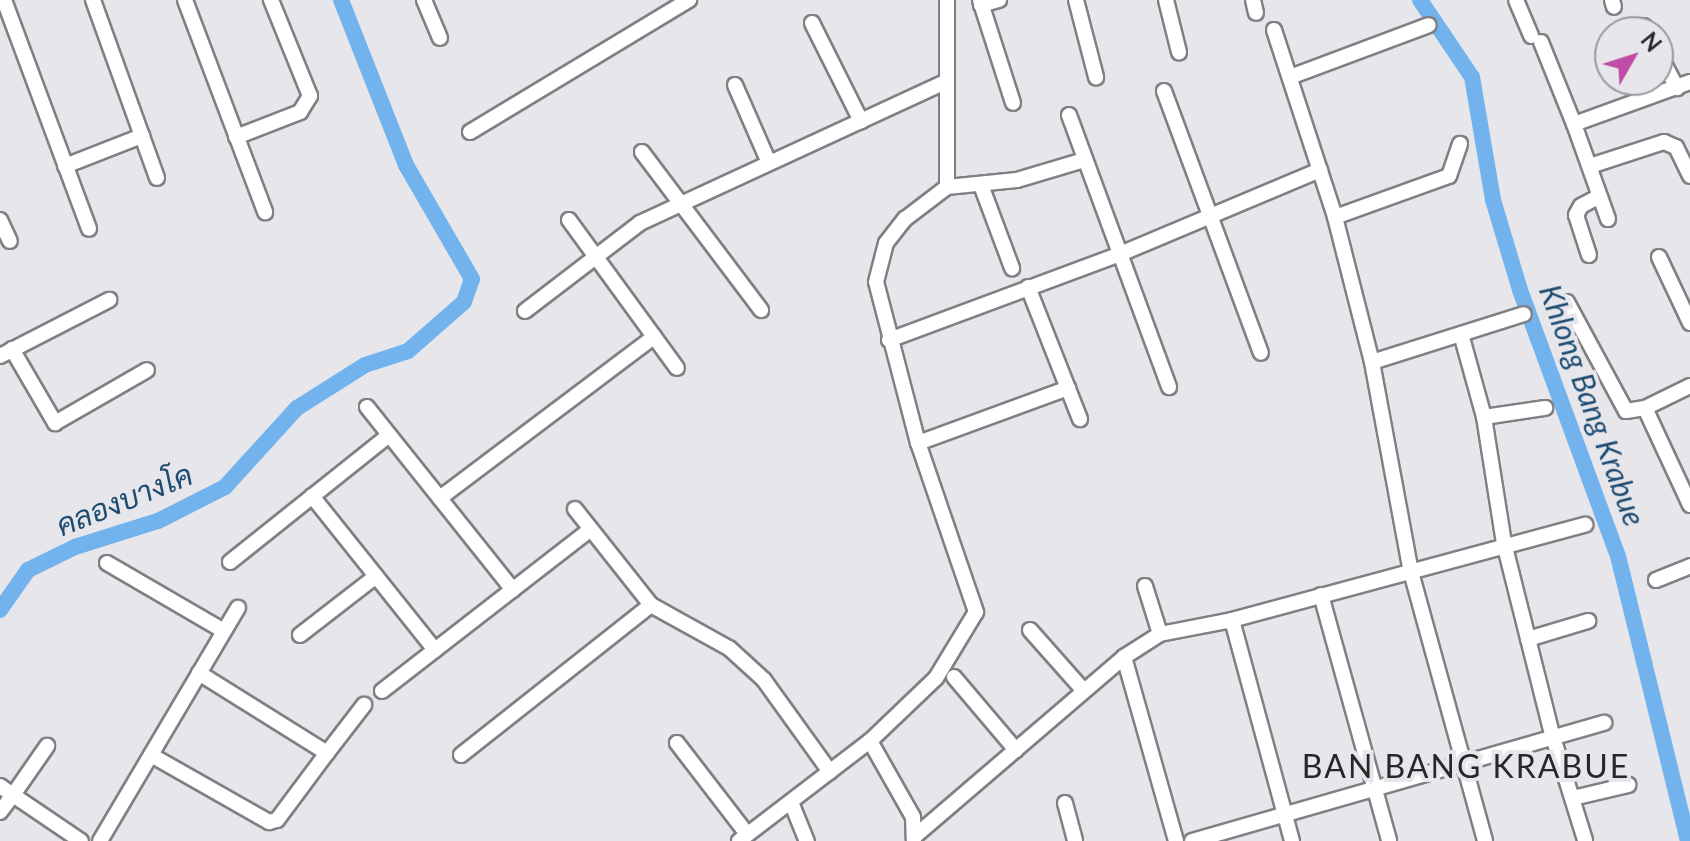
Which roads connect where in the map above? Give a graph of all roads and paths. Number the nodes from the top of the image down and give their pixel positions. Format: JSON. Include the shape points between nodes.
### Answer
{"nodes":[{"id":1,"x":4,"y":0,"type":"edge"},
{"id":2,"x":93,"y":0,"type":"edge"},
{"id":3,"x":185,"y":0,"type":"edge"},
{"id":4,"x":271,"y":0,"type":"edge"},
{"id":5,"x":424,"y":0,"type":"edge"},
{"id":6,"x":689,"y":0,"type":"edge"},
{"id":7,"x":947,"y":0,"type":"edge"},
{"id":8,"x":999,"y":0,"type":"edge"},
{"id":9,"x":1076,"y":0,"type":"edge"},
{"id":10,"x":1166,"y":0,"type":"edge"},
{"id":11,"x":1516,"y":0,"type":"edge"},
{"id":12,"x":981,"y":3,"type":"edge"},
{"id":13,"x":812,"y":23,"type":"dead end"},
{"id":14,"x":1429,"y":25,"type":"dead end"},
{"id":15,"x":1274,"y":30,"type":"dead end"},
{"id":16,"x":440,"y":38,"type":"dead end"},
{"id":17,"x":1179,"y":52,"type":"dead end"},
{"id":18,"x":1096,"y":77,"type":"dead end"},
{"id":19,"x":1290,"y":77,"type":"junction"},
{"id":20,"x":945,"y":82,"type":"junction"},
{"id":21,"x":735,"y":85,"type":"dead end"},
{"id":22,"x":1683,"y":85,"type":"edge"},
{"id":23,"x":1164,"y":91,"type":"dead end"},
{"id":24,"x":1013,"y":103,"type":"dead end"},
{"id":25,"x":1069,"y":115,"type":"dead end"},
{"id":26,"x":861,"y":121,"type":"junction"},
{"id":27,"x":1574,"y":124,"type":"junction"},
{"id":28,"x":470,"y":132,"type":"dead end"},
{"id":29,"x":142,"y":136,"type":"junction"},
{"id":30,"x":236,"y":137,"type":"junction"},
{"id":31,"x":1460,"y":144,"type":"dead end"},
{"id":32,"x":642,"y":152,"type":"dead end"},
{"id":33,"x":1084,"y":160,"type":"junction"},
{"id":34,"x":769,"y":163,"type":"junction"},
{"id":35,"x":65,"y":166,"type":"junction"},
{"id":36,"x":1590,"y":166,"type":"junction"},
{"id":37,"x":1320,"y":170,"type":"junction"},
{"id":38,"x":1690,"y":176,"type":"edge"},
{"id":39,"x":157,"y":178,"type":"dead end"},
{"id":40,"x":981,"y":185,"type":"junction"},
{"id":41,"x":947,"y":187,"type":"junction"},
{"id":42,"x":1600,"y":196,"type":"junction"},
{"id":43,"x":682,"y":204,"type":"junction"},
{"id":44,"x":265,"y":212,"type":"dead end"},
{"id":45,"x":1211,"y":217,"type":"junction"},
{"id":46,"x":1335,"y":217,"type":"junction"},
{"id":47,"x":1608,"y":219,"type":"dead end"},
{"id":48,"x":0,"y":220,"type":"edge"},
{"id":49,"x":569,"y":220,"type":"dead end"},
{"id":50,"x":89,"y":229,"type":"dead end"},
{"id":51,"x":10,"y":241,"type":"dead end"},
{"id":52,"x":1120,"y":254,"type":"junction"},
{"id":53,"x":1589,"y":255,"type":"dead end"},
{"id":54,"x":596,"y":257,"type":"junction"},
{"id":55,"x":1659,"y":257,"type":"dead end"},
{"id":56,"x":1012,"y":268,"type":"dead end"},
{"id":57,"x":1028,"y":287,"type":"junction"},
{"id":58,"x":109,"y":300,"type":"dead end"},
{"id":59,"x":1567,"y":302,"type":"dead end"},
{"id":60,"x":761,"y":310,"type":"dead end"},
{"id":61,"x":525,"y":311,"type":"dead end"},
{"id":62,"x":1524,"y":314,"type":"dead end"},
{"id":63,"x":1690,"y":323,"type":"edge"},
{"id":64,"x":1461,"y":334,"type":"junction"},
{"id":65,"x":654,"y":337,"type":"junction"},
{"id":66,"x":889,"y":340,"type":"junction"},
{"id":67,"x":6,"y":352,"type":"edge"},
{"id":68,"x":1261,"y":353,"type":"dead end"},
{"id":69,"x":1372,"y":362,"type":"junction"},
{"id":70,"x":677,"y":368,"type":"dead end"},
{"id":71,"x":147,"y":370,"type":"dead end"},
{"id":72,"x":1690,"y":386,"type":"edge"},
{"id":73,"x":1169,"y":387,"type":"dead end"},
{"id":74,"x":1068,"y":388,"type":"junction"},
{"id":75,"x":367,"y":407,"type":"dead end"},
{"id":76,"x":1545,"y":408,"type":"dead end"},
{"id":77,"x":1645,"y":408,"type":"junction"},
{"id":78,"x":1484,"y":417,"type":"junction"},
{"id":79,"x":1080,"y":419,"type":"dead end"},
{"id":80,"x":389,"y":435,"type":"junction"},
{"id":81,"x":918,"y":443,"type":"junction"},
{"id":82,"x":312,"y":496,"type":"junction"},
{"id":83,"x":440,"y":498,"type":"junction"},
{"id":84,"x":1690,"y":505,"type":"edge"},
{"id":85,"x":575,"y":509,"type":"dead end"},
{"id":86,"x":1585,"y":525,"type":"dead end"},
{"id":87,"x":591,"y":529,"type":"junction"},
{"id":88,"x":1504,"y":543,"type":"junction"},
{"id":89,"x":230,"y":562,"type":"dead end"},
{"id":90,"x":107,"y":563,"type":"dead end"},
{"id":91,"x":1690,"y":566,"type":"edge"},
{"id":92,"x":1411,"y":572,"type":"junction"},
{"id":93,"x":376,"y":576,"type":"junction"},
{"id":94,"x":1656,"y":580,"type":"dead end"},
{"id":95,"x":1145,"y":586,"type":"dead end"},
{"id":96,"x":513,"y":590,"type":"junction"},
{"id":97,"x":1321,"y":595,"type":"junction"},
{"id":98,"x":651,"y":605,"type":"junction"},
{"id":99,"x":238,"y":608,"type":"dead end"},
{"id":100,"x":1232,"y":620,"type":"junction"},
{"id":101,"x":1588,"y":621,"type":"dead end"},
{"id":102,"x":1030,"y":630,"type":"dead end"},
{"id":103,"x":224,"y":631,"type":"junction"},
{"id":104,"x":1160,"y":634,"type":"junction"},
{"id":105,"x":300,"y":635,"type":"dead end"},
{"id":106,"x":1528,"y":639,"type":"junction"},
{"id":107,"x":435,"y":650,"type":"junction"},
{"id":108,"x":1124,"y":657,"type":"junction"},
{"id":109,"x":199,"y":673,"type":"junction"},
{"id":110,"x":954,"y":677,"type":"dead end"},
{"id":111,"x":382,"y":691,"type":"dead end"},
{"id":112,"x":1084,"y":691,"type":"junction"},
{"id":113,"x":364,"y":705,"type":"dead end"},
{"id":114,"x":1604,"y":723,"type":"dead end"},
{"id":115,"x":1552,"y":734,"type":"junction"},
{"id":116,"x":870,"y":741,"type":"junction"},
{"id":117,"x":677,"y":743,"type":"dead end"},
{"id":118,"x":47,"y":746,"type":"dead end"},
{"id":119,"x":1016,"y":750,"type":"junction"},
{"id":120,"x":327,"y":753,"type":"junction"},
{"id":121,"x":151,"y":755,"type":"junction"},
{"id":122,"x":461,"y":755,"type":"dead end"},
{"id":123,"x":1463,"y":761,"type":"junction"},
{"id":124,"x":830,"y":772,"type":"junction"},
{"id":125,"x":1628,"y":785,"type":"dead end"},
{"id":126,"x":0,"y":786,"type":"edge"},
{"id":127,"x":1374,"y":788,"type":"junction"},
{"id":128,"x":13,"y":795,"type":"junction"},
{"id":129,"x":1573,"y":798,"type":"junction"},
{"id":130,"x":1065,"y":803,"type":"dead end"},
{"id":131,"x":793,"y":807,"type":"dead end"},
{"id":132,"x":0,"y":812,"type":"edge"},
{"id":133,"x":1285,"y":814,"type":"junction"},
{"id":134,"x":743,"y":837,"type":"edge"},
{"id":135,"x":914,"y":839,"type":"edge"},
{"id":136,"x":1585,"y":840,"type":"edge"},
{"id":137,"x":81,"y":841,"type":"edge"},
{"id":138,"x":100,"y":841,"type":"edge"},
{"id":139,"x":807,"y":841,"type":"edge"},
{"id":140,"x":1075,"y":841,"type":"edge"},
{"id":141,"x":1176,"y":841,"type":"edge"},
{"id":142,"x":1192,"y":841,"type":"edge"},
{"id":143,"x":1292,"y":841,"type":"edge"},
{"id":144,"x":1389,"y":841,"type":"edge"},
{"id":145,"x":1485,"y":841,"type":"edge"}],
"edges":[{"from":1,"to":35,"type":"street"},
{"from":2,"to":29,"type":"street"},
{"from":3,"to":30,"type":"street"},
{"from":4,"to":30,"type":"street","via":[[310,96],[300,112]]},
{"from":5,"to":16,"type":"street"},
{"from":6,"to":28,"type":"street"},
{"from":7,"to":20,"type":"street"},
{"from":8,"to":12,"type":"street"},
{"from":9,"to":18,"type":"street"},
{"from":10,"to":17,"type":"street"},
{"from":11,"to":27,"type":"street"},
{"from":12,"to":24,"type":"street"},
{"from":13,"to":26,"type":"street"},
{"from":14,"to":19,"type":"street"},
{"from":15,"to":19,"type":"street"},
{"from":19,"to":37,"type":"street"},
{"from":20,"to":26,"type":"street"},
{"from":20,"to":41,"type":"street"},
{"from":21,"to":34,"type":"street"},
{"from":22,"to":27,"type":"street"},
{"from":23,"to":45,"type":"street"},
{"from":25,"to":33,"type":"street"},
{"from":26,"to":34,"type":"street"},
{"from":27,"to":36,"type":"street"},
{"from":29,"to":35,"type":"street"},
{"from":29,"to":39,"type":"street"},
{"from":30,"to":44,"type":"street"},
{"from":31,"to":46,"type":"street","via":[[1449,176]]},
{"from":32,"to":43,"type":"street"},
{"from":33,"to":40,"type":"street"},
{"from":33,"to":52,"type":"street"},
{"from":34,"to":43,"type":"street"},
{"from":35,"to":50,"type":"street"},
{"from":36,"to":38,"type":"street","via":[[1664,142],[1676,147]]},
{"from":36,"to":42,"type":"street"},
{"from":37,"to":45,"type":"street"},
{"from":37,"to":46,"type":"street"},
{"from":40,"to":41,"type":"street"},
{"from":40,"to":56,"type":"street"},
{"from":41,"to":66,"type":"street","via":[[905,219],[886,243],[876,282]]},
{"from":42,"to":47,"type":"street"},
{"from":42,"to":53,"type":"street","via":[[1576,215]]},
{"from":43,"to":54,"type":"street","via":[[640,223]]},
{"from":43,"to":60,"type":"street"},
{"from":45,"to":52,"type":"street"},
{"from":45,"to":68,"type":"street"},
{"from":46,"to":69,"type":"street"},
{"from":48,"to":51,"type":"street"},
{"from":49,"to":54,"type":"street"},
{"from":52,"to":57,"type":"street"},
{"from":52,"to":73,"type":"street"},
{"from":54,"to":61,"type":"street"},
{"from":54,"to":65,"type":"street"},
{"from":55,"to":63,"type":"street"},
{"from":57,"to":66,"type":"street"},
{"from":57,"to":74,"type":"street"},
{"from":58,"to":67,"type":"street"},
{"from":59,"to":77,"type":"street","via":[[1626,411]]},
{"from":62,"to":64,"type":"street"},
{"from":64,"to":69,"type":"street"},
{"from":64,"to":78,"type":"street"},
{"from":65,"to":70,"type":"street"},
{"from":65,"to":83,"type":"street"},
{"from":66,"to":81,"type":"street"},
{"from":67,"to":71,"type":"street","via":[[55,423]]},
{"from":69,"to":92,"type":"street"},
{"from":72,"to":77,"type":"street"},
{"from":74,"to":79,"type":"street"},
{"from":74,"to":81,"type":"street"},
{"from":75,"to":80,"type":"street"},
{"from":76,"to":78,"type":"street"},
{"from":77,"to":84,"type":"street"},
{"from":78,"to":88,"type":"street"},
{"from":80,"to":82,"type":"street"},
{"from":80,"to":83,"type":"street"},
{"from":81,"to":116,"type":"street","via":[[976,612],[936,678]]},
{"from":82,"to":89,"type":"street"},
{"from":82,"to":93,"type":"street"},
{"from":83,"to":96,"type":"street"},
{"from":85,"to":87,"type":"street"},
{"from":86,"to":88,"type":"street"},
{"from":87,"to":96,"type":"street"},
{"from":87,"to":98,"type":"street"},
{"from":88,"to":92,"type":"street"},
{"from":88,"to":106,"type":"street"},
{"from":90,"to":103,"type":"street"},
{"from":91,"to":94,"type":"street"},
{"from":92,"to":97,"type":"street"},
{"from":92,"to":123,"type":"street"},
{"from":93,"to":105,"type":"street"},
{"from":93,"to":107,"type":"street"},
{"from":95,"to":104,"type":"street"},
{"from":96,"to":107,"type":"street"},
{"from":97,"to":100,"type":"street"},
{"from":97,"to":127,"type":"street"},
{"from":98,"to":122,"type":"street"},
{"from":98,"to":124,"type":"street","via":[[729,648],[764,680]]},
{"from":99,"to":103,"type":"street"},
{"from":100,"to":104,"type":"street"},
{"from":100,"to":133,"type":"street"},
{"from":101,"to":106,"type":"street"},
{"from":102,"to":112,"type":"street"},
{"from":103,"to":109,"type":"street"},
{"from":104,"to":108,"type":"street"},
{"from":106,"to":115,"type":"street"},
{"from":107,"to":111,"type":"street"},
{"from":108,"to":112,"type":"street"},
{"from":108,"to":141,"type":"street"},
{"from":109,"to":120,"type":"street"},
{"from":109,"to":121,"type":"street"},
{"from":110,"to":119,"type":"street"},
{"from":112,"to":119,"type":"street"},
{"from":113,"to":120,"type":"street"},
{"from":114,"to":115,"type":"street"},
{"from":115,"to":123,"type":"street"},
{"from":115,"to":129,"type":"street"},
{"from":116,"to":124,"type":"street"},
{"from":116,"to":135,"type":"street","via":[[913,817]]},
{"from":117,"to":134,"type":"street"},
{"from":118,"to":128,"type":"street"},
{"from":119,"to":135,"type":"street"},
{"from":120,"to":121,"type":"street","via":[[277,820],[269,822]]},
{"from":121,"to":138,"type":"street"},
{"from":123,"to":127,"type":"street"},
{"from":123,"to":145,"type":"street"},
{"from":124,"to":134,"type":"street"},
{"from":125,"to":129,"type":"street"},
{"from":126,"to":128,"type":"street"},
{"from":127,"to":133,"type":"street"},
{"from":127,"to":144,"type":"street"},
{"from":128,"to":132,"type":"street"},
{"from":128,"to":137,"type":"street"},
{"from":129,"to":136,"type":"street"},
{"from":130,"to":140,"type":"street"},
{"from":131,"to":139,"type":"street"},
{"from":133,"to":142,"type":"street"},
{"from":133,"to":143,"type":"street"}]}
